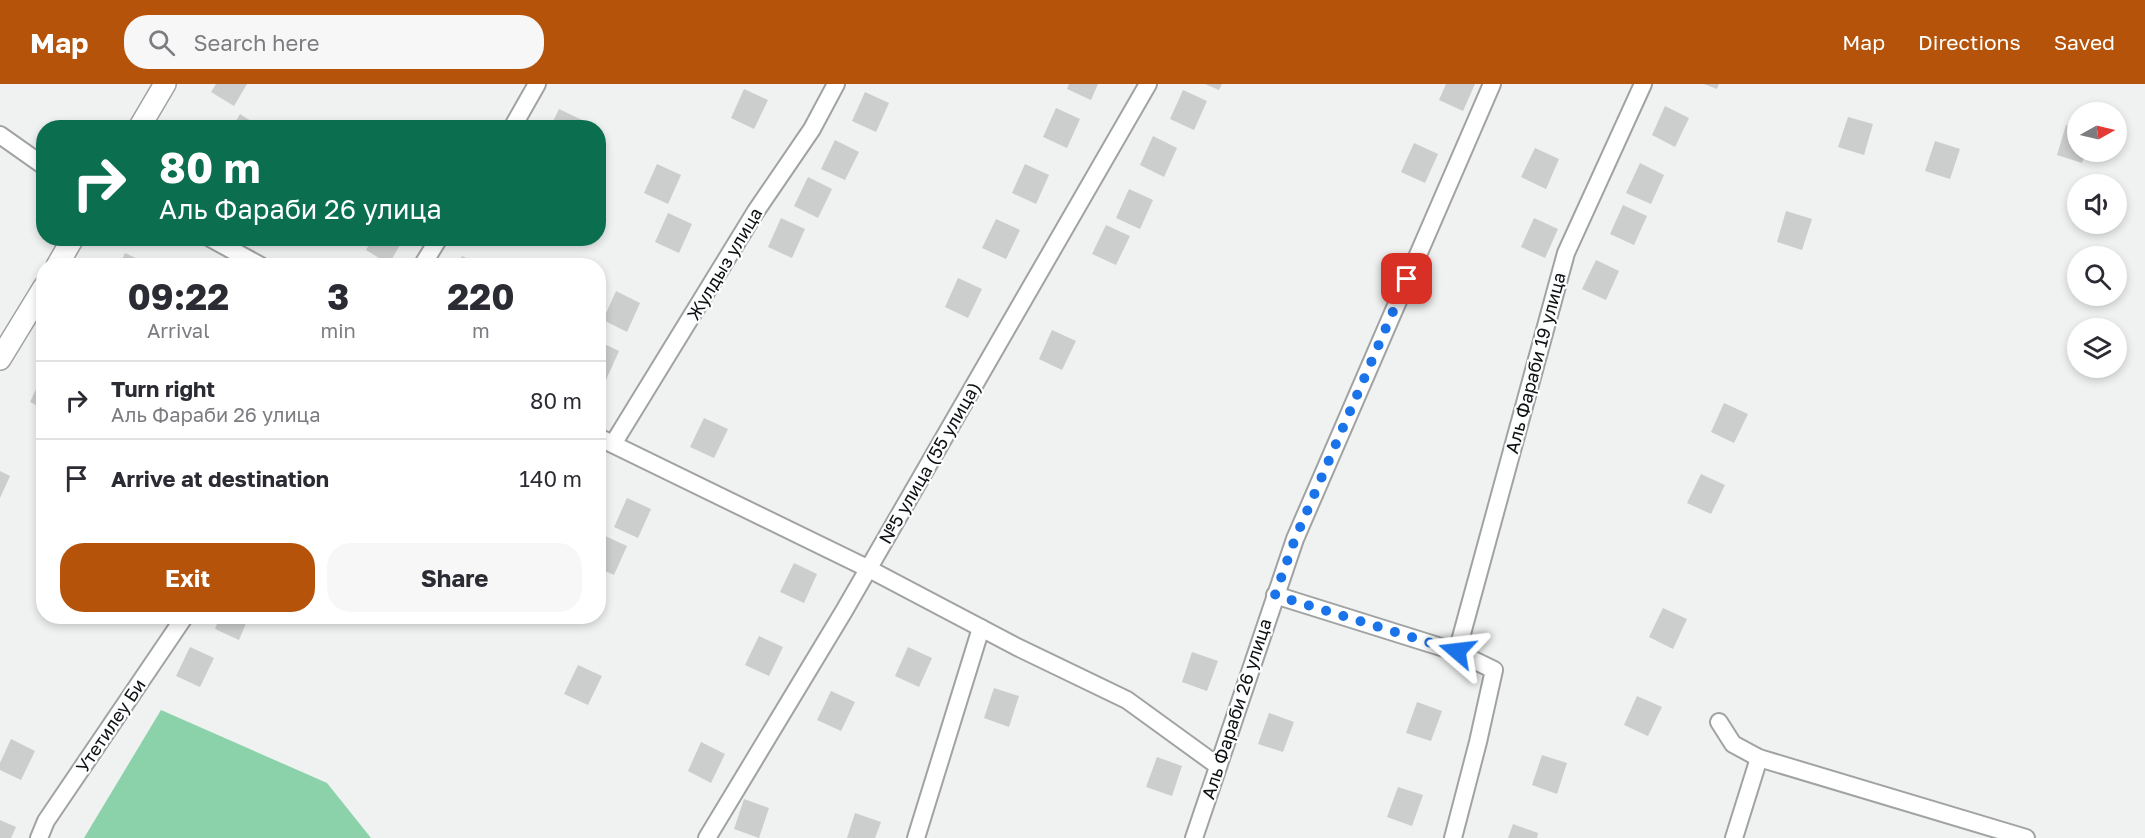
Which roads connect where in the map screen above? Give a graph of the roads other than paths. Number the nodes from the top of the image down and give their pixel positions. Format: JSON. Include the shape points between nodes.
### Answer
{"nodes":[{"id":1,"x":165,"y":84,"type":"edge"},
{"id":2,"x":537,"y":84,"type":"edge"},
{"id":3,"x":836,"y":84,"type":"edge"},
{"id":4,"x":1148,"y":84,"type":"edge"},
{"id":5,"x":1492,"y":84,"type":"edge"},
{"id":6,"x":1643,"y":84,"type":"edge"},
{"id":7,"x":144,"y":120,"type":"edge"},
{"id":8,"x":517,"y":120,"type":"edge"},
{"id":9,"x":0,"y":135,"type":"edge"},
{"id":10,"x":36,"y":160,"type":"edge"},
{"id":11,"x":225,"y":246,"type":"edge"},
{"id":12,"x":246,"y":258,"type":"edge"},
{"id":13,"x":36,"y":300,"type":"edge"},
{"id":14,"x":0,"y":359,"type":"edge"},
{"id":15,"x":606,"y":441,"type":"edge"},
{"id":16,"x":869,"y":569,"type":"junction"},
{"id":17,"x":1275,"y":595,"type":"junction"},
{"id":18,"x":180,"y":624,"type":"edge"},
{"id":19,"x":981,"y":628,"type":"junction"},
{"id":20,"x":1457,"y":651,"type":"junction"},
{"id":21,"x":1719,"y":722,"type":"dead end"},
{"id":22,"x":1759,"y":758,"type":"junction"},
{"id":23,"x":1218,"y":766,"type":"junction"},
{"id":24,"x":2005,"y":835,"type":"edge"},
{"id":25,"x":39,"y":838,"type":"edge"},
{"id":26,"x":706,"y":838,"type":"edge"},
{"id":27,"x":916,"y":838,"type":"edge"},
{"id":28,"x":1194,"y":838,"type":"edge"},
{"id":29,"x":1453,"y":838,"type":"edge"},
{"id":30,"x":1734,"y":838,"type":"edge"},
{"id":31,"x":2026,"y":838,"type":"edge"}],
"edges":[{"from":1,"to":7,"type":"street"},
{"from":2,"to":8,"type":"street"},
{"from":3,"to":15,"type":"street","name":"Жулдыз улица","via":[[812,129]]},
{"from":4,"to":16,"type":"street","name":"№5 улица (55 улица)"},
{"from":5,"to":17,"type":"street","name":"Аль Фараби 26 улица","via":[[1295,539]]},
{"from":6,"to":20,"type":"street","name":"Аль Фараби 19 улица","via":[[1566,253]]},
{"from":9,"to":10,"type":"street"},
{"from":11,"to":12,"type":"street"},
{"from":13,"to":14,"type":"street"},
{"from":15,"to":16,"type":"street"},
{"from":16,"to":19,"type":"street"},
{"from":16,"to":26,"type":"street","name":"№5 улица (55 улица)"},
{"from":17,"to":20,"type":"street"},
{"from":17,"to":23,"type":"street","name":"Аль Фараби 26 улица"},
{"from":18,"to":25,"type":"street","name":"Утетилеу Би","via":[[46,821]]},
{"from":19,"to":23,"type":"street","via":[[1126,700]]},
{"from":19,"to":27,"type":"street"},
{"from":20,"to":29,"type":"street","via":[[1494,670]]},
{"from":21,"to":22,"type":"street","via":[[1733,744]]},
{"from":22,"to":24,"type":"street"},
{"from":22,"to":30,"type":"street"},
{"from":23,"to":28,"type":"street","name":"Аль Фараби 26 улица"},
{"from":24,"to":31,"type":"street"}]}
